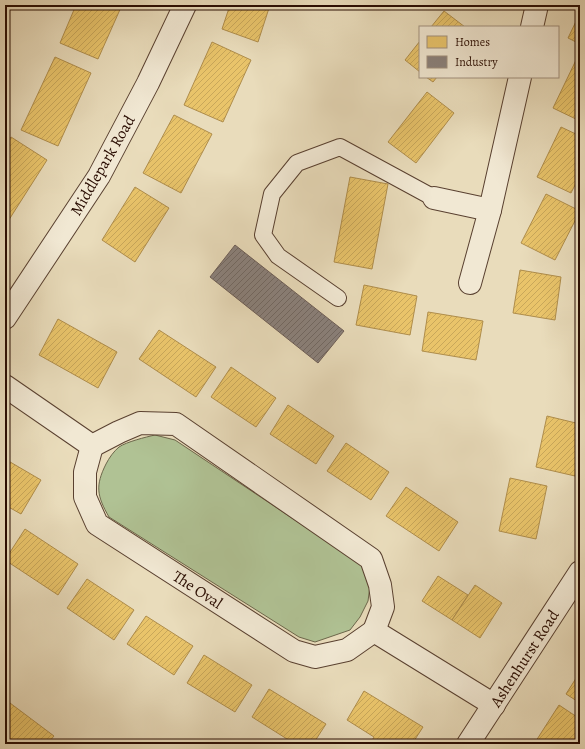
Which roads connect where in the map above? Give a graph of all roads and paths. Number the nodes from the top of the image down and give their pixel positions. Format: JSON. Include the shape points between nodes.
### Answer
{"nodes":[{"id":1,"x":185,"y":5,"type":"edge"},
{"id":2,"x":537,"y":5,"type":"edge"},
{"id":3,"x":532,"y":26,"type":"edge"},
{"id":4,"x":520,"y":78,"type":"edge"},
{"id":5,"x":434,"y":198,"type":"joint"},
{"id":6,"x":490,"y":210,"type":"junction"},
{"id":7,"x":470,"y":283,"type":"dead end"},
{"id":8,"x":338,"y":298,"type":"dead end"},
{"id":9,"x":5,"y":318,"type":"edge"},
{"id":10,"x":5,"y":386,"type":"edge"},
{"id":11,"x":92,"y":446,"type":"junction"},
{"id":12,"x":580,"y":572,"type":"edge"},
{"id":13,"x":374,"y":631,"type":"junction"},
{"id":14,"x":494,"y":705,"type":"junction"},
{"id":15,"x":468,"y":744,"type":"edge"}],
"edges":[{"from":1,"to":9,"type":"street","name":"Middlepark Road","via":[[99,176]]},
{"from":2,"to":3,"type":"street"},
{"from":4,"to":6,"type":"street"},
{"from":5,"to":6,"type":"street"},
{"from":5,"to":8,"type":"lane","via":[[340,147],[297,163],[272,194],[263,235],[278,256]]},
{"from":6,"to":7,"type":"street"},
{"from":10,"to":11,"type":"street"},
{"from":11,"to":13,"type":"street","via":[[140,423],[176,424],[371,558],[380,585],[382,607]]},
{"from":11,"to":13,"type":"street","name":"The Oval","via":[[85,472],[85,497],[97,524],[294,651],[315,657],[348,650]]},
{"from":12,"to":14,"type":"street","name":"Ashenhurst Road"},
{"from":13,"to":14,"type":"street"},
{"from":14,"to":15,"type":"street","name":"Ashenhurst Road"}]}
